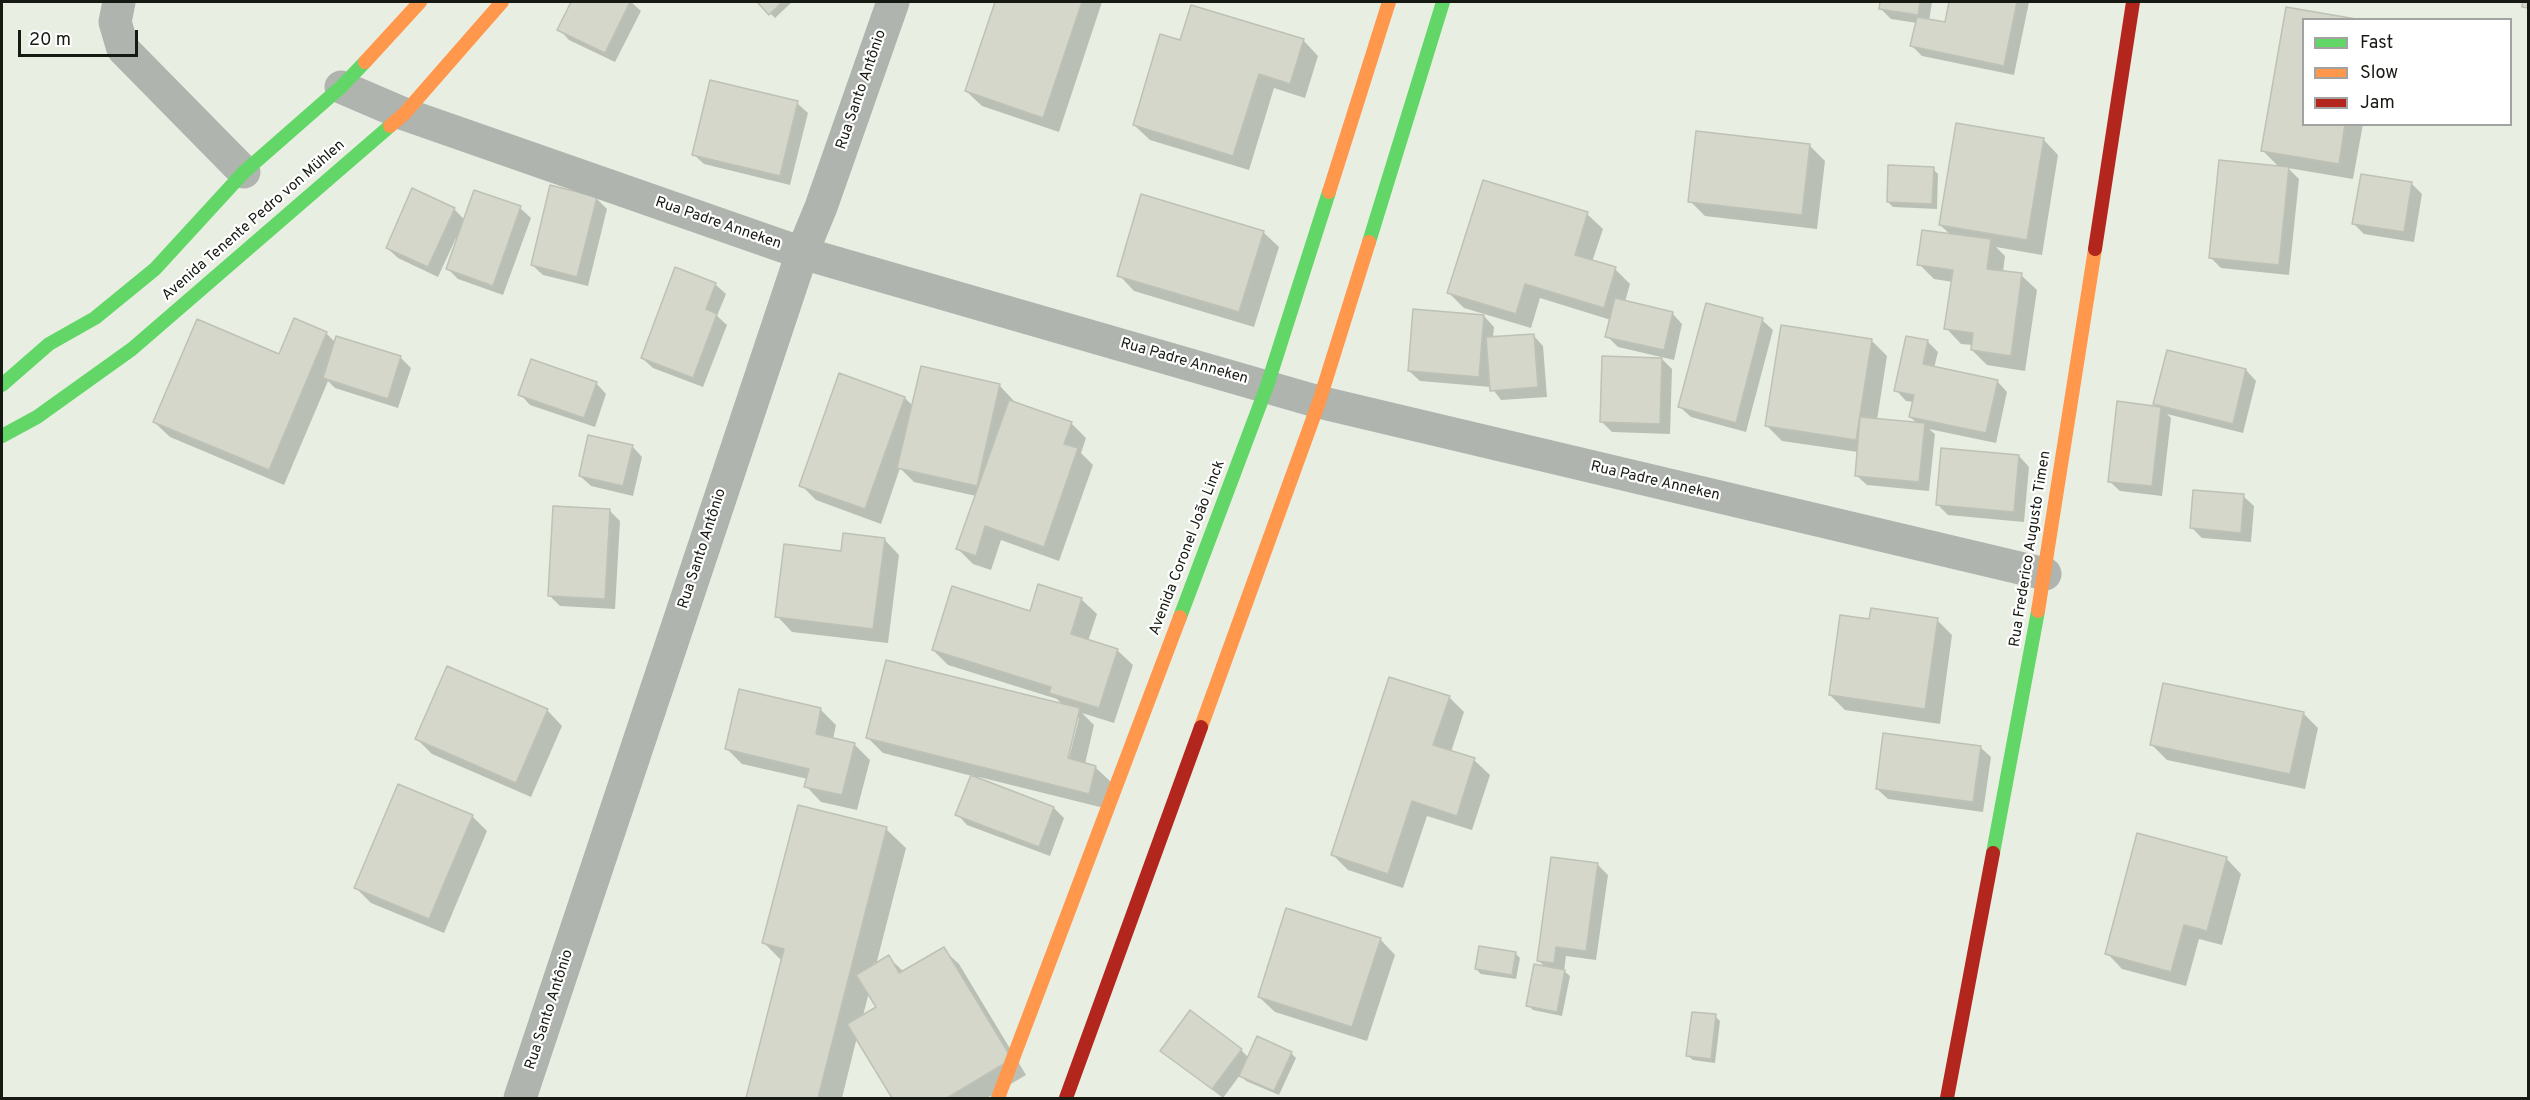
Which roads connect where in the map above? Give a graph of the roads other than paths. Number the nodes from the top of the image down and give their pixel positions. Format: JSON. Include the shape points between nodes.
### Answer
{"nodes":[{"id":1,"x":119,"y":2,"type":"edge"},
{"id":2,"x":420,"y":2,"type":"edge"},
{"id":3,"x":502,"y":2,"type":"edge"},
{"id":4,"x":893,"y":2,"type":"edge"},
{"id":5,"x":1389,"y":2,"type":"edge"},
{"id":6,"x":1443,"y":2,"type":"edge"},
{"id":7,"x":2133,"y":2,"type":"edge"},
{"id":8,"x":341,"y":87,"type":"junction"},
{"id":9,"x":404,"y":114,"type":"junction"},
{"id":10,"x":244,"y":172,"type":"junction"},
{"id":11,"x":802,"y":253,"type":"junction"},
{"id":12,"x":2,"y":385,"type":"edge"},
{"id":13,"x":1267,"y":386,"type":"junction"},
{"id":14,"x":1319,"y":402,"type":"junction"},
{"id":15,"x":2,"y":436,"type":"edge"},
{"id":16,"x":2045,"y":574,"type":"junction"},
{"id":17,"x":520,"y":1098,"type":"edge"},
{"id":18,"x":998,"y":1098,"type":"edge"},
{"id":19,"x":1066,"y":1098,"type":"edge"},
{"id":20,"x":1947,"y":1098,"type":"edge"}],
"edges":[{"from":1,"to":10,"type":"street","via":[[115,22],[123,49]]},
{"from":2,"to":8,"type":"main road","name":"Avenida Tenente Pedro von Mühlen"},
{"from":3,"to":9,"type":"main road","name":"Avenida Tenente Pedro von Mühlen"},
{"from":4,"to":11,"type":"street","name":"Rua Santo Antônio"},
{"from":5,"to":13,"type":"main road","name":"Avenida Coronel João Linck"},
{"from":6,"to":14,"type":"main road"},
{"from":7,"to":16,"type":"main road","name":"Rua Frederico Augusto Timen"},
{"from":8,"to":9,"type":"street","name":"Rua Padre Anneken"},
{"from":8,"to":10,"type":"main road","name":"Avenida Tenente Pedro von Mühlen"},
{"from":9,"to":11,"type":"street","name":"Rua Padre Anneken"},
{"from":9,"to":15,"type":"main road","name":"Avenida Tenente Pedro von Mühlen","via":[[132,349],[37,417]]},
{"from":10,"to":12,"type":"main road","name":"Avenida Tenente Pedro von Mühlen","via":[[155,269],[95,318],[49,344]]},
{"from":11,"to":13,"type":"street","name":"Rua Padre Anneken"},
{"from":11,"to":17,"type":"street","name":"Rua Santo Antônio"},
{"from":13,"to":14,"type":"street","name":"Rua Padre Anneken"},
{"from":13,"to":18,"type":"main road","name":"Avenida Coronel João Linck"},
{"from":14,"to":16,"type":"street","name":"Rua Padre Anneken"},
{"from":14,"to":19,"type":"main road"},
{"from":16,"to":20,"type":"main road","name":"Rua Frederico Augusto Timen"}]}
